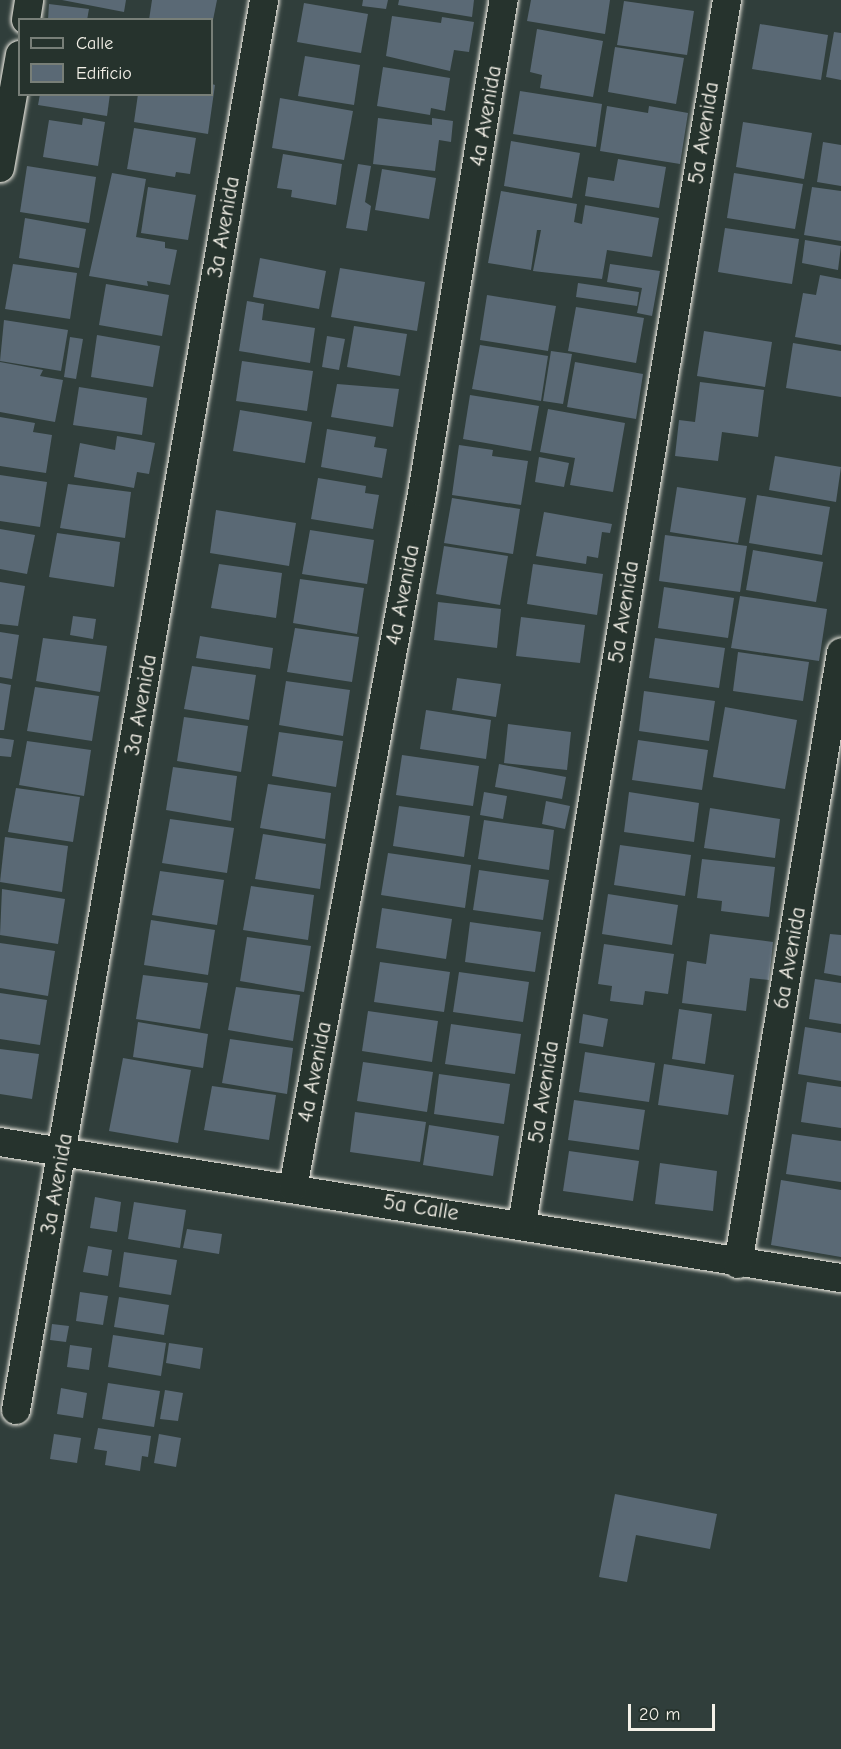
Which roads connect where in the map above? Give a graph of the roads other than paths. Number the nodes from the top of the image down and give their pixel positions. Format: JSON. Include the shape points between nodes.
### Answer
{"nodes":[{"id":1,"x":29,"y":0,"type":"edge"},
{"id":2,"x":264,"y":0,"type":"edge"},
{"id":3,"x":504,"y":0,"type":"edge"},
{"id":4,"x":727,"y":0,"type":"edge"},
{"id":5,"x":26,"y":18,"type":"edge"},
{"id":6,"x":18,"y":66,"type":"edge"},
{"id":7,"x":0,"y":168,"type":"edge"},
{"id":8,"x":841,"y":653,"type":"edge"},
{"id":9,"x":0,"y":1142,"type":"edge"},
{"id":10,"x":62,"y":1154,"type":"junction"},
{"id":11,"x":293,"y":1188,"type":"junction"},
{"id":12,"x":522,"y":1224,"type":"junction"},
{"id":13,"x":738,"y":1264,"type":"junction"},
{"id":14,"x":841,"y":1278,"type":"edge"},
{"id":15,"x":16,"y":1410,"type":"dead end"}],
"edges":[{"from":1,"to":5,"type":"street"},
{"from":2,"to":10,"type":"street","name":"3a Avenida"},
{"from":3,"to":11,"type":"street","name":"4a Avenida","via":[[422,493]]},
{"from":4,"to":12,"type":"street","name":"5a Avenida"},
{"from":6,"to":7,"type":"street"},
{"from":8,"to":13,"type":"street","name":"6a Avenida"},
{"from":9,"to":10,"type":"street","name":"5a Calle"},
{"from":10,"to":11,"type":"street","name":"5a Calle"},
{"from":10,"to":15,"type":"street","name":"3a Avenida"},
{"from":11,"to":12,"type":"street","name":"5a Calle"},
{"from":12,"to":13,"type":"street","name":"5a Calle"},
{"from":13,"to":14,"type":"street","name":"5a Calle"}]}
